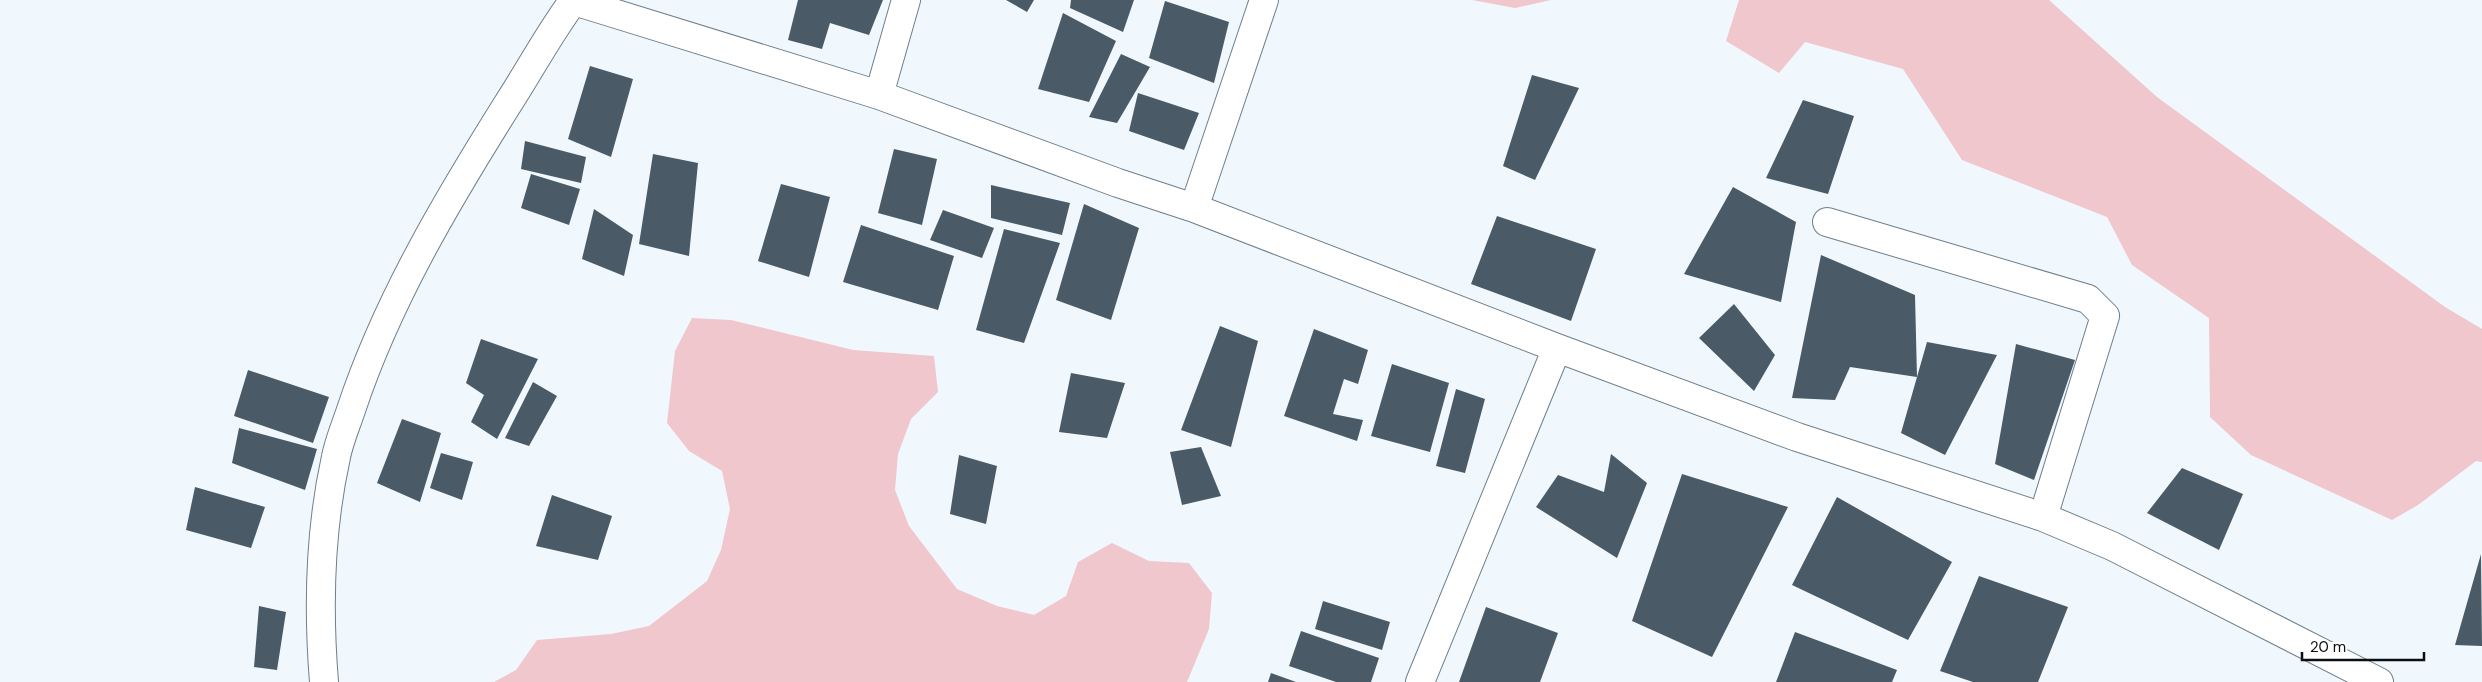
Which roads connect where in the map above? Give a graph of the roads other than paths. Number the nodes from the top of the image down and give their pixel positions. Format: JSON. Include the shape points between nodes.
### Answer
{"nodes":[{"id":1,"x":573,"y":0,"type":"edge"},
{"id":2,"x":906,"y":0,"type":"edge"},
{"id":3,"x":1264,"y":0,"type":"edge"},
{"id":4,"x":878,"y":95,"type":"junction"},
{"id":5,"x":1194,"y":208,"type":"junction"},
{"id":6,"x":1827,"y":222,"type":"dead end"},
{"id":7,"x":1557,"y":348,"type":"junction"},
{"id":8,"x":2043,"y":517,"type":"junction"},
{"id":9,"x":324,"y":682,"type":"edge"},
{"id":10,"x":1420,"y":682,"type":"edge"},
{"id":11,"x":2379,"y":682,"type":"edge"}],
"edges":[{"from":1,"to":4,"type":"street"},
{"from":1,"to":9,"type":"street","via":[[435,227],[384,322],[360,383],[336,456],[324,536],[320,636]]},
{"from":2,"to":4,"type":"street"},
{"from":3,"to":5,"type":"street"},
{"from":4,"to":5,"type":"street"},
{"from":5,"to":7,"type":"street"},
{"from":6,"to":8,"type":"street","via":[[2088,299],[2105,316]]},
{"from":7,"to":8,"type":"street","via":[[1797,437]]},
{"from":7,"to":10,"type":"street"},
{"from":8,"to":11,"type":"street","via":[[2112,546]]}]}
